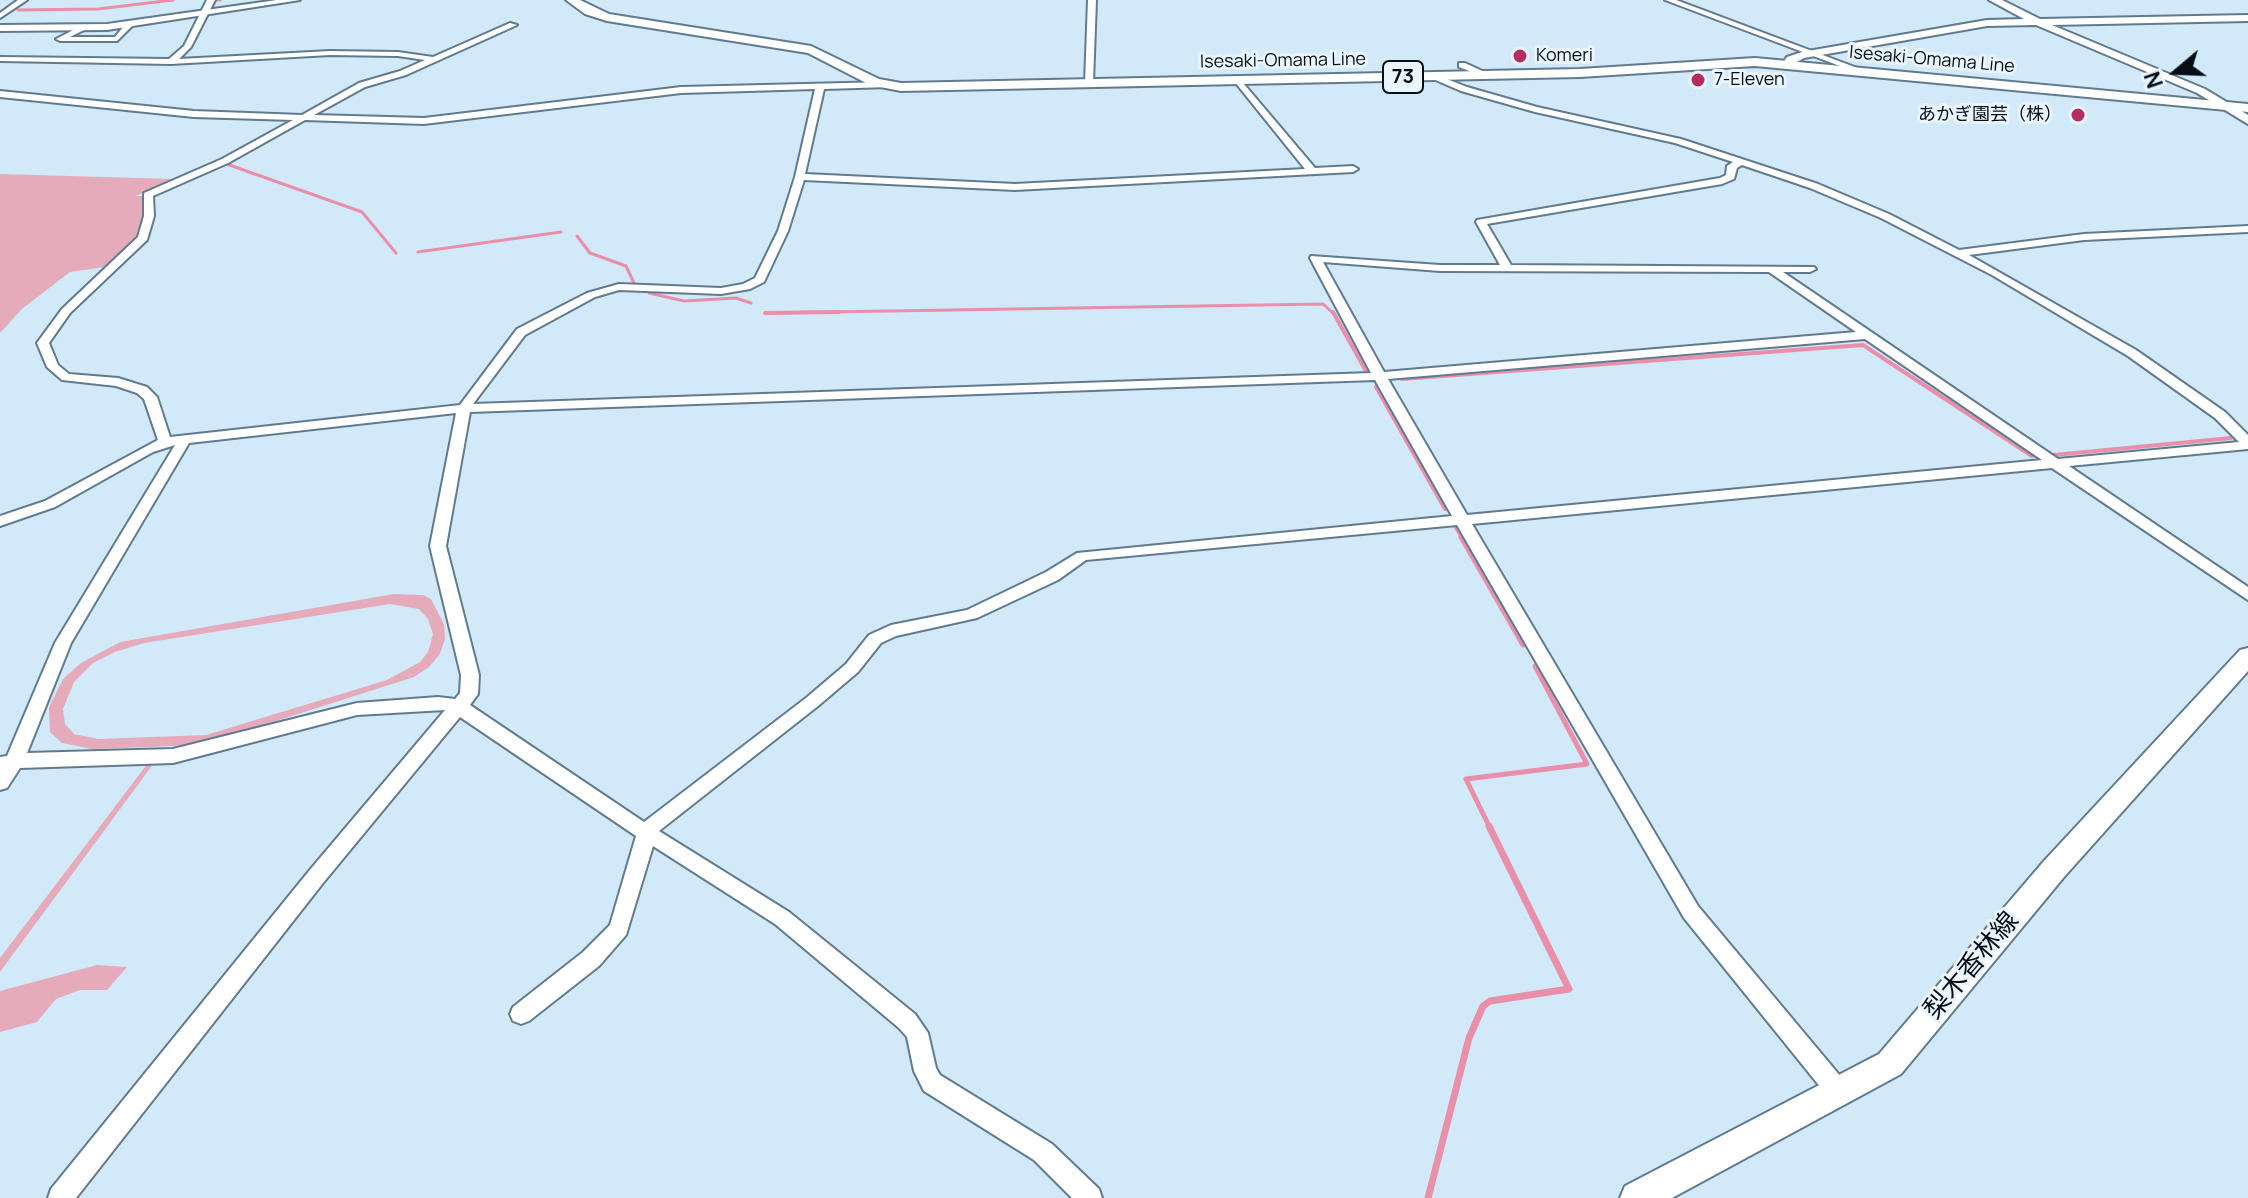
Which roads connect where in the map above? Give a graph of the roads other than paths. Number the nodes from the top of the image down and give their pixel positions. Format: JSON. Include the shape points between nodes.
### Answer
{"nodes":[{"id":1,"x":23,"y":0,"type":"edge"},
{"id":2,"x":211,"y":0,"type":"edge"},
{"id":3,"x":296,"y":0,"type":"edge"},
{"id":4,"x":572,"y":0,"type":"edge"},
{"id":5,"x":1092,"y":0,"type":"edge"},
{"id":6,"x":1669,"y":0,"type":"edge"},
{"id":7,"x":1994,"y":0,"type":"edge"},
{"id":8,"x":203,"y":14,"type":"junction"},
{"id":9,"x":0,"y":16,"type":"edge"},
{"id":10,"x":2248,"y":18,"type":"edge"},
{"id":11,"x":2031,"y":20,"type":"junction"},
{"id":12,"x":130,"y":24,"type":"junction"},
{"id":13,"x":513,"y":25,"type":"dead end"},
{"id":14,"x":0,"y":28,"type":"edge"},
{"id":15,"x":81,"y":28,"type":"junction"},
{"id":16,"x":1818,"y":52,"type":"junction"},
{"id":17,"x":0,"y":59,"type":"edge"},
{"id":18,"x":432,"y":59,"type":"junction"},
{"id":19,"x":171,"y":62,"type":"junction"},
{"id":20,"x":1788,"y":64,"type":"junction"},
{"id":21,"x":1462,"y":65,"type":"dead end"},
{"id":22,"x":1864,"y":72,"type":"junction"},
{"id":23,"x":1487,"y":75,"type":"junction"},
{"id":24,"x":1434,"y":76,"type":"junction"},
{"id":25,"x":1238,"y":80,"type":"junction"},
{"id":26,"x":1089,"y":83,"type":"junction"},
{"id":27,"x":887,"y":85,"type":"junction"},
{"id":28,"x":821,"y":87,"type":"junction"},
{"id":29,"x":0,"y":94,"type":"edge"},
{"id":30,"x":2226,"y":106,"type":"junction"},
{"id":31,"x":2248,"y":108,"type":"edge"},
{"id":32,"x":308,"y":117,"type":"junction"},
{"id":33,"x":2248,"y":120,"type":"edge"},
{"id":34,"x":1742,"y":162,"type":"junction"},
{"id":35,"x":1353,"y":169,"type":"dead end"},
{"id":36,"x":1312,"y":171,"type":"junction"},
{"id":37,"x":800,"y":177,"type":"junction"},
{"id":38,"x":2248,"y":229,"type":"edge"},
{"id":39,"x":1960,"y":253,"type":"junction"},
{"id":40,"x":1507,"y":268,"type":"junction"},
{"id":41,"x":1810,"y":269,"type":"dead end"},
{"id":42,"x":1774,"y":271,"type":"junction"},
{"id":43,"x":1868,"y":335,"type":"junction"},
{"id":44,"x":1382,"y":376,"type":"junction"},
{"id":45,"x":464,"y":409,"type":"junction"},
{"id":46,"x":185,"y":439,"type":"junction"},
{"id":47,"x":165,"y":442,"type":"junction"},
{"id":48,"x":2248,"y":444,"type":"edge"},
{"id":49,"x":2055,"y":462,"type":"junction"},
{"id":50,"x":1462,"y":518,"type":"junction"},
{"id":51,"x":0,"y":521,"type":"edge"},
{"id":52,"x":2248,"y":595,"type":"edge"},
{"id":53,"x":2248,"y":656,"type":"edge"},
{"id":54,"x":460,"y":706,"type":"junction"},
{"id":55,"x":7,"y":763,"type":"edge"},
{"id":56,"x":0,"y":783,"type":"edge"},
{"id":57,"x":647,"y":832,"type":"junction"},
{"id":58,"x":521,"y":1014,"type":"dead end"},
{"id":59,"x":1838,"y":1091,"type":"junction"},
{"id":60,"x":60,"y":1198,"type":"edge"},
{"id":61,"x":1090,"y":1198,"type":"edge"},
{"id":62,"x":1637,"y":1198,"type":"edge"}],
"edges":[{"from":1,"to":9,"type":"street"},
{"from":2,"to":8,"type":"street"},
{"from":3,"to":8,"type":"street"},
{"from":4,"to":27,"type":"main road","name":"Isesaki-Omama Line","number":"73","via":[[607,17],[811,50]]},
{"from":5,"to":26,"type":"street"},
{"from":6,"to":16,"type":"street"},
{"from":7,"to":11,"type":"main road"},
{"from":8,"to":12,"type":"street"},
{"from":8,"to":19,"type":"street","via":[[187,47]]},
{"from":10,"to":11,"type":"main road"},
{"from":11,"to":16,"type":"main road","via":[[1967,25]]},
{"from":11,"to":30,"type":"main road"},
{"from":12,"to":15,"type":"street"},
{"from":12,"to":15,"type":"street","via":[[117,39],[60,39]]},
{"from":13,"to":18,"type":"street"},
{"from":14,"to":15,"type":"street"},
{"from":16,"to":20,"type":"main road"},
{"from":16,"to":22,"type":"street"},
{"from":17,"to":19,"type":"street"},
{"from":18,"to":19,"type":"street","via":[[291,53]]},
{"from":18,"to":32,"type":"street","via":[[362,85]]},
{"from":20,"to":22,"type":"main road","name":"Isesaki-Omama Line","number":"73"},
{"from":20,"to":23,"type":"main road","name":"Isesaki-Omama Line","number":"73"},
{"from":21,"to":23,"type":"street"},
{"from":22,"to":30,"type":"main road","name":"Isesaki-Omama Line","number":"73"},
{"from":23,"to":24,"type":"main road","name":"Isesaki-Omama Line","number":"73"},
{"from":24,"to":25,"type":"main road","name":"Isesaki-Omama Line","number":"73"},
{"from":24,"to":34,"type":"street","via":[[1483,95],[1646,132]]},
{"from":25,"to":26,"type":"main road","name":"Isesaki-Omama Line","number":"73"},
{"from":25,"to":36,"type":"street"},
{"from":26,"to":27,"type":"main road","name":"Isesaki-Omama Line","number":"73"},
{"from":27,"to":28,"type":"street"},
{"from":28,"to":32,"type":"street","via":[[681,90],[434,121]]},
{"from":28,"to":37,"type":"street"},
{"from":29,"to":32,"type":"street","via":[[166,112]]},
{"from":30,"to":31,"type":"main road","name":"Isesaki-Omama Line","number":"73"},
{"from":30,"to":33,"type":"main road"},
{"from":32,"to":47,"type":"street","via":[[150,194],[143,238],[66,311],[43,343],[53,367],[66,377],[142,390],[150,397]]},
{"from":34,"to":39,"type":"street","via":[[1823,189]]},
{"from":34,"to":40,"type":"street","via":[[1722,181],[1481,222]]},
{"from":35,"to":36,"type":"street"},
{"from":36,"to":37,"type":"street","via":[[1015,187]]},
{"from":37,"to":45,"type":"street","via":[[767,270],[754,284],[701,292],[614,287],[591,295],[521,332]]},
{"from":38,"to":39,"type":"street","via":[[2084,237]]},
{"from":39,"to":48,"type":"street","via":[[2151,366],[2220,415]]},
{"from":40,"to":42,"type":"street"},
{"from":40,"to":44,"type":"street","via":[[1315,258]]},
{"from":41,"to":42,"type":"street"},
{"from":42,"to":43,"type":"street"},
{"from":43,"to":44,"type":"street"},
{"from":43,"to":49,"type":"street"},
{"from":44,"to":45,"type":"street"},
{"from":44,"to":50,"type":"street"},
{"from":45,"to":46,"type":"street"},
{"from":45,"to":54,"type":"street","via":[[438,546],[470,675],[469,694]]},
{"from":46,"to":47,"type":"street"},
{"from":46,"to":55,"type":"street","via":[[63,643]]},
{"from":47,"to":51,"type":"street","via":[[50,504]]},
{"from":48,"to":49,"type":"street"},
{"from":49,"to":50,"type":"street"},
{"from":49,"to":52,"type":"street"},
{"from":50,"to":57,"type":"street","via":[[1082,556],[971,614],[882,634],[812,702]]},
{"from":50,"to":59,"type":"street","via":[[1691,912]]},
{"from":53,"to":59,"type":"main road","name":"梨木香林線","via":[[2054,869],[1890,1064]]},
{"from":54,"to":55,"type":"street","via":[[357,709],[173,756]]},
{"from":54,"to":57,"type":"street"},
{"from":54,"to":60,"type":"street"},
{"from":55,"to":56,"type":"street"},
{"from":57,"to":58,"type":"street","via":[[619,929],[591,959]]},
{"from":57,"to":61,"type":"street","via":[[782,918],[907,1021],[917,1033],[932,1083],[1043,1152]]},
{"from":59,"to":62,"type":"main road","name":"梨木香林線"}]}
